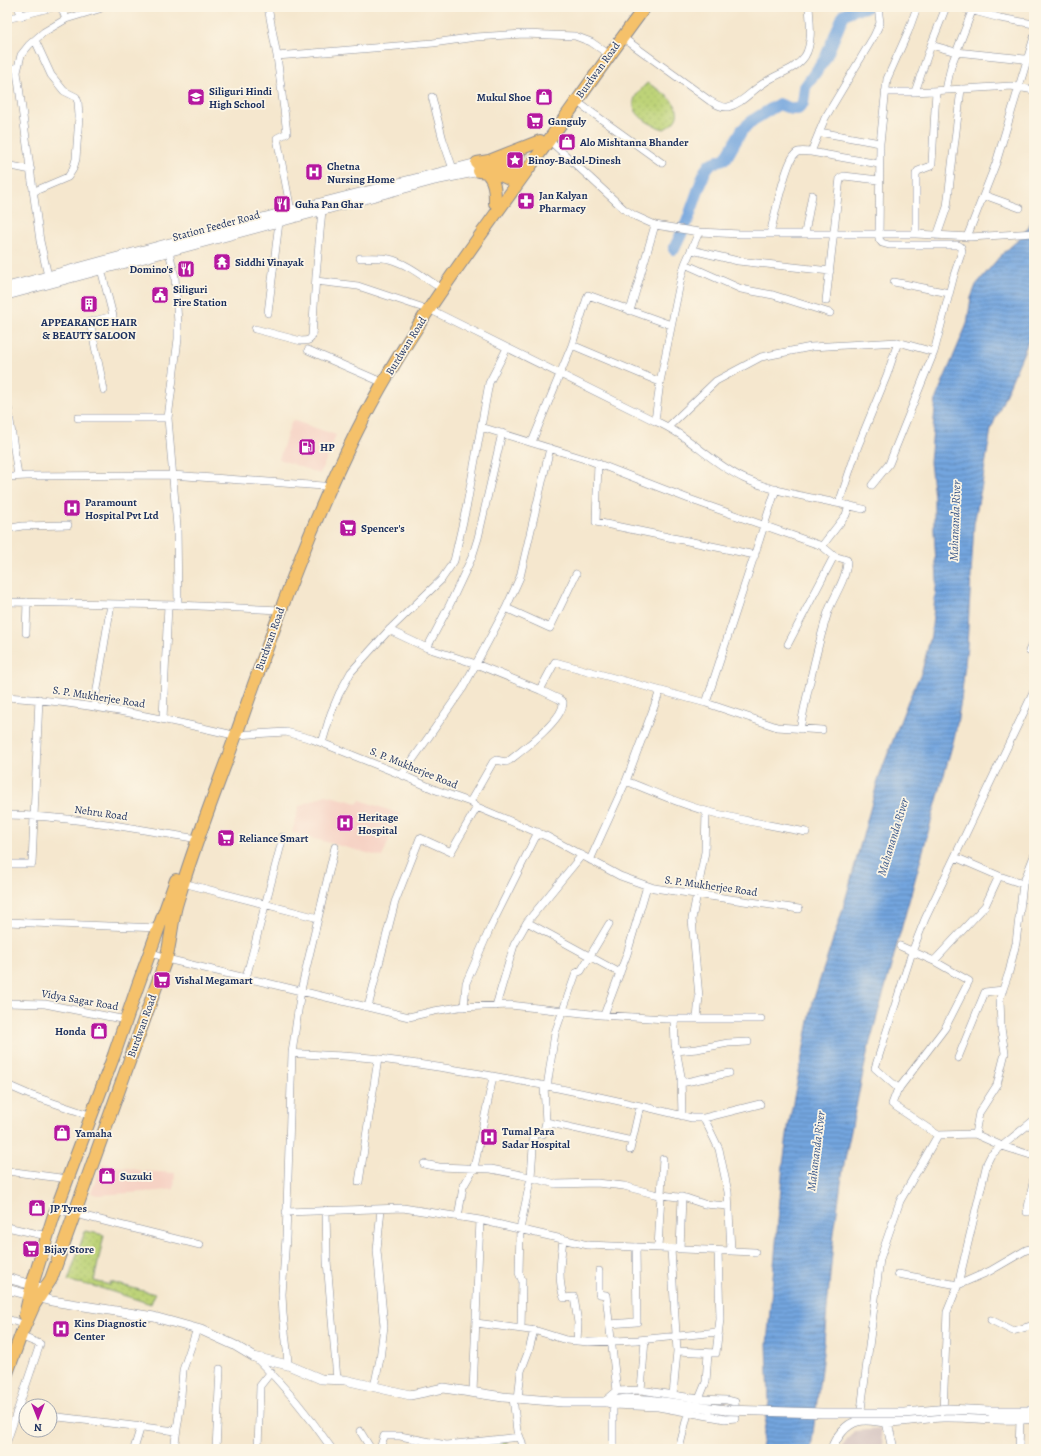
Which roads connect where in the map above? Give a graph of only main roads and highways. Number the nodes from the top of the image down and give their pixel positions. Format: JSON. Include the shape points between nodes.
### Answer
{"nodes":[{"id":1,"x":637,"y":7,"type":"edge"},
{"id":2,"x":644,"y":7,"type":"edge"},
{"id":3,"x":607,"y":53,"type":"junction"},
{"id":4,"x":591,"y":74,"type":"junction"},
{"id":5,"x":545,"y":141,"type":"junction"},
{"id":6,"x":483,"y":167,"type":"junction"},
{"id":7,"x":517,"y":178,"type":"junction"},
{"id":8,"x":495,"y":203,"type":"junction"},
{"id":9,"x":425,"y":308,"type":"junction"},
{"id":10,"x":277,"y":610,"type":"junction"},
{"id":11,"x":195,"y":839,"type":"junction"},
{"id":12,"x":40,"y":1294,"type":"junction"},
{"id":13,"x":9,"y":1368,"type":"edge"}],
"edges":[{"from":1,"to":3,"type":"main road","name":"Burdwan Road"},
{"from":2,"to":3,"type":"main road","name":"Burdwan Road"},
{"from":3,"to":4,"type":"main road","name":"Burdwan Road"},
{"from":4,"to":5,"type":"main road","name":"Burdwan Road"},
{"from":4,"to":5,"type":"main road","name":"Burdwan Road","via":[[576,101]]},
{"from":5,"to":6,"type":"main road"},
{"from":5,"to":7,"type":"main road","name":"Burdwan Road"},
{"from":6,"to":7,"type":"main road"},
{"from":6,"to":8,"type":"main road","via":[[494,186]]},
{"from":7,"to":8,"type":"main road","name":"Burdwan Road"},
{"from":7,"to":9,"type":"main road","name":"Burdwan Road","via":[[458,266]]},
{"from":8,"to":9,"type":"main road","name":"Burdwan Road","via":[[436,285]]},
{"from":9,"to":10,"type":"main road","name":"Burdwan Road","via":[[357,431]]},
{"from":9,"to":10,"type":"main road","name":"Burdwan Road","via":[[376,380],[343,444],[304,530]]},
{"from":10,"to":11,"type":"main road","name":"Burdwan Road"},
{"from":11,"to":12,"type":"main road","name":"Burdwan Road","via":[[159,928],[56,1209],[47,1236]]},
{"from":11,"to":12,"type":"main road","name":"Burdwan Road","via":[[173,917],[166,959],[51,1279]]},
{"from":12,"to":13,"type":"main road","name":"Burdwan Road","via":[[22,1331]]}]}
